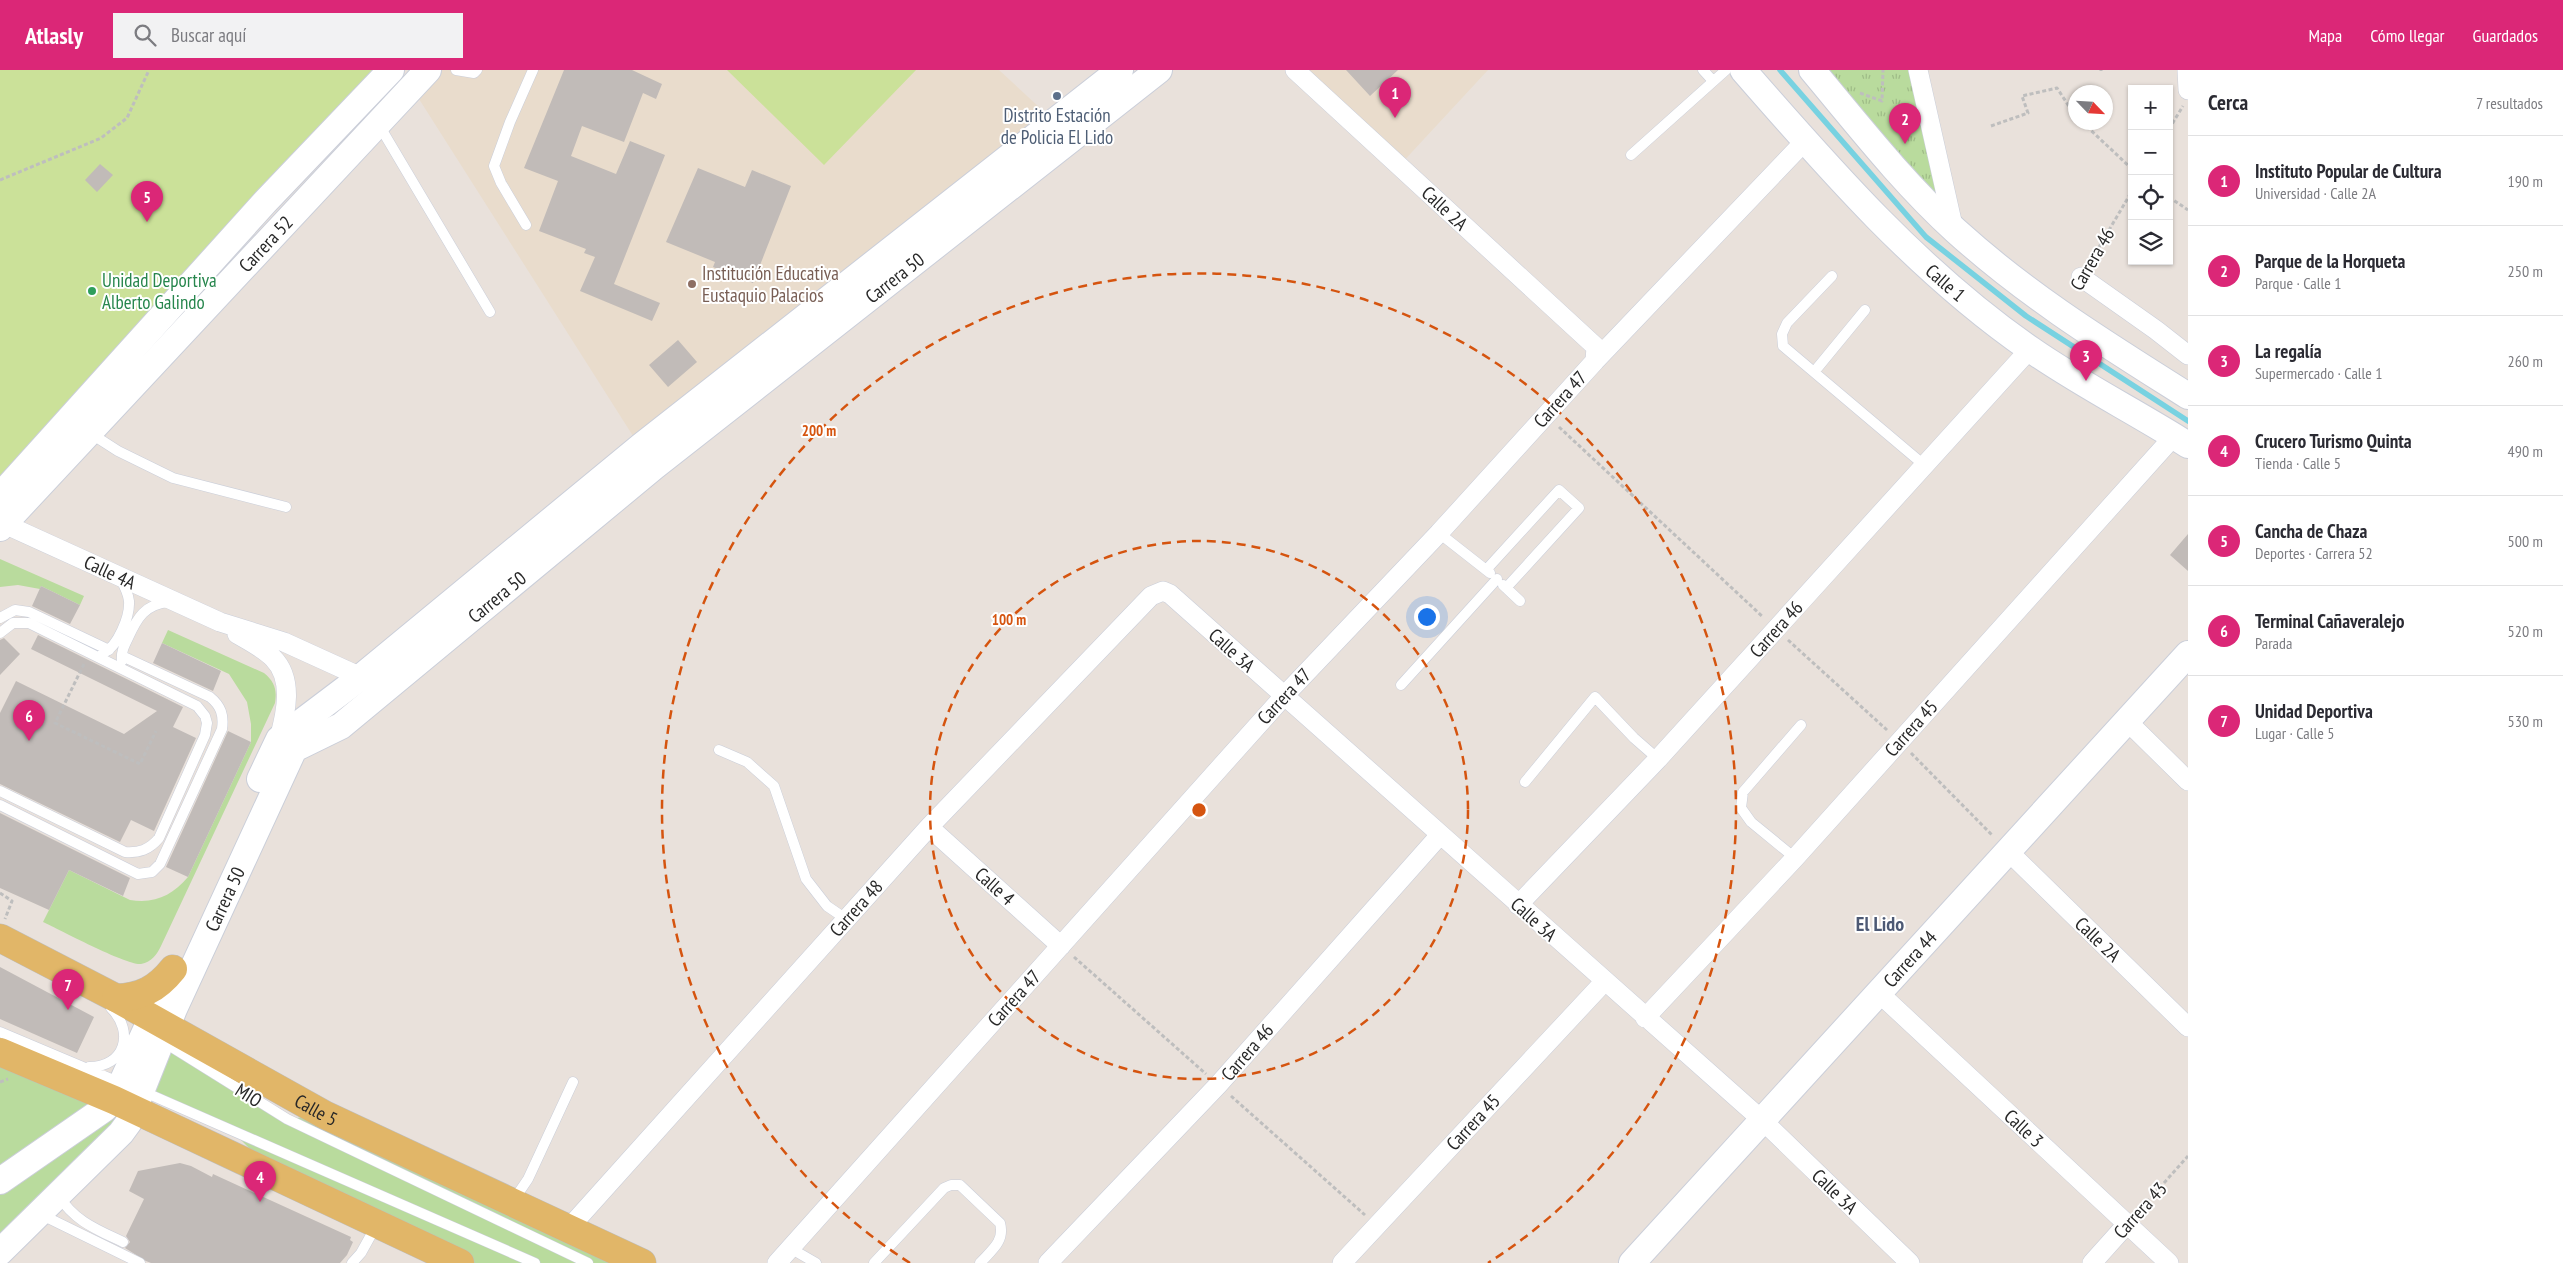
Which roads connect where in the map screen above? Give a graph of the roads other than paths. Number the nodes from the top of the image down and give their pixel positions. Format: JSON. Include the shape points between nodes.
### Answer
{"nodes":[{"id":1,"x":391,"y":70,"type":"edge"},
{"id":2,"x":428,"y":70,"type":"edge"},
{"id":3,"x":456,"y":70,"type":"edge"},
{"id":4,"x":477,"y":70,"type":"edge"},
{"id":5,"x":533,"y":70,"type":"edge"},
{"id":6,"x":1120,"y":70,"type":"edge"},
{"id":7,"x":1159,"y":70,"type":"edge"},
{"id":8,"x":1295,"y":70,"type":"edge"},
{"id":9,"x":1703,"y":70,"type":"edge"},
{"id":10,"x":1726,"y":70,"type":"edge"},
{"id":11,"x":1743,"y":70,"type":"edge"},
{"id":12,"x":1812,"y":70,"type":"edge"},
{"id":13,"x":1918,"y":70,"type":"edge"},
{"id":14,"x":2187,"y":70,"type":"edge"},
{"id":15,"x":1713,"y":81,"type":"junction"},
{"id":16,"x":2188,"y":90,"type":"edge"},
{"id":17,"x":379,"y":124,"type":"junction"},
{"id":18,"x":1805,"y":141,"type":"junction"},
{"id":19,"x":1631,"y":155,"type":"dead end"},
{"id":20,"x":526,"y":225,"type":"dead end"},
{"id":21,"x":1954,"y":230,"type":"junction"},
{"id":22,"x":1832,"y":276,"type":"dead end"},
{"id":23,"x":2081,"y":277,"type":"road end"},
{"id":24,"x":1865,"y":310,"type":"dead end"},
{"id":25,"x":490,"y":312,"type":"dead end"},
{"id":26,"x":2030,"y":349,"type":"junction"},
{"id":27,"x":1600,"y":351,"type":"junction"},
{"id":28,"x":2188,"y":355,"type":"edge"},
{"id":29,"x":1814,"y":372,"type":"junction"},
{"id":30,"x":105,"y":380,"type":"junction"},
{"id":31,"x":2188,"y":396,"type":"edge"},
{"id":32,"x":124,"y":397,"type":"junction"},
{"id":33,"x":90,"y":433,"type":"junction"},
{"id":34,"x":2181,"y":440,"type":"edge"},
{"id":35,"x":1924,"y":465,"type":"junction"},
{"id":36,"x":0,"y":496,"type":"edge"},
{"id":37,"x":286,"y":507,"type":"dead end"},
{"id":38,"x":1,"y":525,"type":"edge"},
{"id":39,"x":1439,"y":533,"type":"junction"},
{"id":40,"x":1486,"y":570,"type":"junction"},
{"id":41,"x":118,"y":576,"type":"junction"},
{"id":42,"x":1497,"y":580,"type":"junction"},
{"id":43,"x":1506,"y":588,"type":"junction"},
{"id":44,"x":1151,"y":596,"type":"joint"},
{"id":45,"x":1520,"y":601,"type":"dead end"},
{"id":46,"x":176,"y":602,"type":"junction"},
{"id":47,"x":0,"y":618,"type":"edge"},
{"id":48,"x":220,"y":622,"type":"junction"},
{"id":49,"x":0,"y":632,"type":"edge"},
{"id":50,"x":109,"y":650,"type":"junction"},
{"id":51,"x":89,"y":653,"type":"junction"},
{"id":52,"x":2188,"y":654,"type":"edge"},
{"id":53,"x":122,"y":656,"type":"junction"},
{"id":54,"x":126,"y":671,"type":"junction"},
{"id":55,"x":361,"y":677,"type":"junction"},
{"id":56,"x":1400,"y":685,"type":"dead end"},
{"id":57,"x":1284,"y":696,"type":"junction"},
{"id":58,"x":2127,"y":721,"type":"junction"},
{"id":59,"x":1801,"y":725,"type":"dead end"},
{"id":60,"x":279,"y":739,"type":"junction"},
{"id":61,"x":719,"y":750,"type":"dead end"},
{"id":62,"x":1658,"y":759,"type":"junction"},
{"id":63,"x":2188,"y":781,"type":"edge"},
{"id":64,"x":1525,"y":782,"type":"dead end"},
{"id":65,"x":0,"y":791,"type":"edge"},
{"id":66,"x":0,"y":805,"type":"edge"},
{"id":67,"x":929,"y":827,"type":"junction"},
{"id":68,"x":1440,"y":835,"type":"junction"},
{"id":69,"x":2008,"y":852,"type":"junction"},
{"id":70,"x":1795,"y":858,"type":"junction"},
{"id":71,"x":1518,"y":905,"type":"junction"},
{"id":72,"x":846,"y":919,"type":"junction"},
{"id":73,"x":6,"y":939,"type":"edge"},
{"id":74,"x":1061,"y":946,"type":"junction"},
{"id":75,"x":0,"y":950,"type":"edge"},
{"id":76,"x":173,"y":969,"type":"junction"},
{"id":77,"x":1604,"y":982,"type":"junction"},
{"id":78,"x":1879,"y":992,"type":"junction"},
{"id":79,"x":110,"y":1003,"type":"junction"},
{"id":80,"x":1645,"y":1018,"type":"junction"},
{"id":81,"x":149,"y":1027,"type":"junction"},
{"id":82,"x":2188,"y":1027,"type":"edge"},
{"id":83,"x":0,"y":1032,"type":"edge"},
{"id":84,"x":0,"y":1052,"type":"edge"},
{"id":85,"x":86,"y":1067,"type":"junction"},
{"id":86,"x":573,"y":1082,"type":"dead end"},
{"id":87,"x":128,"y":1096,"type":"junction"},
{"id":88,"x":1762,"y":1120,"type":"junction"},
{"id":89,"x":0,"y":1181,"type":"edge"},
{"id":90,"x":59,"y":1196,"type":"junction"},
{"id":91,"x":513,"y":1202,"type":"junction"},
{"id":92,"x":40,"y":1214,"type":"junction"},
{"id":93,"x":2127,"y":1224,"type":"junction"},
{"id":94,"x":376,"y":1225,"type":"junction"},
{"id":95,"x":569,"y":1228,"type":"junction"},
{"id":96,"x":123,"y":1242,"type":"dead end"},
{"id":97,"x":790,"y":1248,"type":"junction"},
{"id":98,"x":0,"y":1252,"type":"edge"},
{"id":99,"x":140,"y":1263,"type":"edge"},
{"id":100,"x":352,"y":1263,"type":"edge"},
{"id":101,"x":460,"y":1263,"type":"edge"},
{"id":102,"x":535,"y":1263,"type":"edge"},
{"id":103,"x":588,"y":1263,"type":"edge"},
{"id":104,"x":642,"y":1263,"type":"edge"},
{"id":105,"x":777,"y":1263,"type":"edge"},
{"id":106,"x":816,"y":1263,"type":"edge"},
{"id":107,"x":874,"y":1263,"type":"edge"},
{"id":108,"x":980,"y":1263,"type":"edge"},
{"id":109,"x":1048,"y":1263,"type":"edge"},
{"id":110,"x":1342,"y":1263,"type":"edge"},
{"id":111,"x":1632,"y":1263,"type":"edge"},
{"id":112,"x":1910,"y":1263,"type":"edge"},
{"id":113,"x":2092,"y":1263,"type":"edge"},
{"id":114,"x":2169,"y":1263,"type":"edge"}],
"edges":[{"from":1,"to":30,"type":"street","name":"Carrera 52","via":[[265,202]]},
{"from":2,"to":17,"type":"street","name":"Carrera 52"},
{"from":3,"to":4,"type":"lane","via":[[474,73]]},
{"from":5,"to":20,"type":"lane","via":[[494,166]]},
{"from":6,"to":55,"type":"street","name":"Carrera 50","via":[[640,447]]},
{"from":7,"to":81,"type":"street","name":"Carrera 50","via":[[655,466],[340,726],[294,749]]},
{"from":8,"to":27,"type":"street","name":"Calle 2A"},
{"from":9,"to":15,"type":"lane"},
{"from":10,"to":15,"type":"lane"},
{"from":11,"to":18,"type":"street","name":"Calle 1"},
{"from":12,"to":21,"type":"street","via":[[1894,168]]},
{"from":13,"to":21,"type":"street"},
{"from":14,"to":16,"type":"street"},
{"from":15,"to":19,"type":"lane"},
{"from":17,"to":25,"type":"lane"},
{"from":17,"to":32,"type":"street","name":"Carrera 52"},
{"from":18,"to":26,"type":"street","name":"Calle 1","via":[[1898,238],[1956,292]]},
{"from":18,"to":27,"type":"street","name":"Carrera 47"},
{"from":21,"to":31,"type":"street","via":[[2058,314]]},
{"from":22,"to":29,"type":"lane","via":[[1787,324],[1782,334],[1783,346]]},
{"from":23,"to":28,"type":"street"},
{"from":24,"to":29,"type":"lane"},
{"from":26,"to":34,"type":"street","name":"Calle 1"},
{"from":26,"to":35,"type":"street","name":"Carrera 46"},
{"from":27,"to":39,"type":"street","name":"Carrera 47"},
{"from":29,"to":35,"type":"lane"},
{"from":30,"to":32,"type":"street"},
{"from":30,"to":36,"type":"street","name":"Carrera 52"},
{"from":32,"to":33,"type":"street","name":"Carrera 52"},
{"from":33,"to":37,"type":"lane","via":[[173,478]]},
{"from":33,"to":38,"type":"street","name":"Carrera 52"},
{"from":34,"to":70,"type":"street","name":"Carrera 45"},
{"from":35,"to":62,"type":"street","name":"Carrera 46"},
{"from":38,"to":41,"type":"street","name":"Calle 4A"},
{"from":39,"to":40,"type":"lane"},
{"from":39,"to":57,"type":"street","name":"Carrera 47"},
{"from":40,"to":42,"type":"lane"},
{"from":40,"to":43,"type":"lane","via":[[1559,490],[1579,508]]},
{"from":41,"to":46,"type":"street","name":"Calle 4A"},
{"from":41,"to":50,"type":"lane","via":[[126,590],[129,606]]},
{"from":42,"to":43,"type":"lane"},
{"from":42,"to":56,"type":"lane"},
{"from":43,"to":45,"type":"lane"},
{"from":44,"to":57,"type":"street","name":"Calle 3A","via":[[1163,591],[1170,594]]},
{"from":44,"to":67,"type":"street","name":"Carrera 48"},
{"from":46,"to":48,"type":"street","name":"Calle 4A"},
{"from":46,"to":53,"type":"lane","via":[[159,603],[144,612],[132,629]]},
{"from":47,"to":50,"type":"lane","via":[[14,610],[29,612]]},
{"from":48,"to":55,"type":"street","name":"Calle 4A","via":[[284,642]]},
{"from":48,"to":60,"type":"street","name":"Calle 4A","via":[[272,657],[282,670],[287,702]]},
{"from":49,"to":51,"type":"lane","via":[[8,625],[25,622]]},
{"from":50,"to":51,"type":"lane"},
{"from":51,"to":54,"type":"lane"},
{"from":52,"to":58,"type":"street","name":"Carrera 44"},
{"from":53,"to":54,"type":"lane"},
{"from":53,"to":66,"type":"lane","via":[[210,697],[219,705],[223,717],[222,729],[160,864],[152,872],[138,874]]},
{"from":54,"to":65,"type":"lane","via":[[197,706],[207,723],[203,742],[155,843],[140,852],[124,852]]},
{"from":55,"to":60,"type":"street","name":"Carrera 50"},
{"from":57,"to":68,"type":"street","name":"Calle 3A"},
{"from":57,"to":74,"type":"street","name":"Carrera 47"},
{"from":58,"to":63,"type":"street"},
{"from":58,"to":69,"type":"street","name":"Carrera 44"},
{"from":59,"to":70,"type":"lane","via":[[1743,792],[1741,808],[1751,822]]},
{"from":60,"to":76,"type":"street","name":"Carrera 50"},
{"from":61,"to":72,"type":"lane","via":[[747,762],[774,786],[806,879],[827,906]]},
{"from":62,"to":64,"type":"lane","via":[[1595,697]]},
{"from":62,"to":71,"type":"street","name":"Carrera 46"},
{"from":67,"to":72,"type":"street","name":"Carrera 48"},
{"from":67,"to":74,"type":"street","name":"Calle 4"},
{"from":68,"to":71,"type":"street","name":"Calle 3A"},
{"from":68,"to":109,"type":"street","name":"Carrera 46","via":[[1218,1085]]},
{"from":69,"to":78,"type":"street","name":"Carrera 44"},
{"from":69,"to":82,"type":"street","name":"Calle 2A"},
{"from":70,"to":80,"type":"street","name":"Carrera 45"},
{"from":71,"to":77,"type":"street","name":"Calle 3A"},
{"from":72,"to":95,"type":"street","name":"Carrera 48"},
{"from":73,"to":75,"type":"lane"},
{"from":73,"to":79,"type":"main road","name":"Calle 5"},
{"from":74,"to":97,"type":"street","name":"Carrera 47"},
{"from":76,"to":79,"type":"main road","via":[[149,991]]},
{"from":76,"to":81,"type":"street","name":"Carrera 50"},
{"from":77,"to":80,"type":"street","name":"Calle 3A"},
{"from":77,"to":110,"type":"street","name":"Carrera 45"},
{"from":78,"to":88,"type":"street","name":"Carrera 44"},
{"from":78,"to":93,"type":"street","name":"Calle 3"},
{"from":79,"to":81,"type":"main road","name":"Calle 5"},
{"from":79,"to":85,"type":"lane","via":[[124,1027],[125,1039],[121,1050],[112,1061],[100,1067]]},
{"from":80,"to":88,"type":"street","name":"Calle 3A"},
{"from":81,"to":87,"type":"street","name":"Carrera 50"},
{"from":81,"to":91,"type":"main road","name":"Calle 5"},
{"from":81,"to":103,"type":"lane","name":"MIO","via":[[287,1119]]},
{"from":83,"to":85,"type":"lane","name":"MIO"},
{"from":84,"to":87,"type":"main road"},
{"from":85,"to":87,"type":"lane","name":"MIO"},
{"from":86,"to":91,"type":"lane","via":[[528,1179]]},
{"from":87,"to":89,"type":"street","name":"Carrera 50"},
{"from":87,"to":90,"type":"street","name":"Carrera 50","via":[[121,1133]]},
{"from":87,"to":94,"type":"main road"},
{"from":87,"to":102,"type":"lane","name":"MIO"},
{"from":88,"to":111,"type":"street","name":"Carrera 44"},
{"from":88,"to":112,"type":"street","name":"Calle 3A"},
{"from":90,"to":92,"type":"street","name":"Carrera 50"},
{"from":90,"to":96,"type":"lane","via":[[68,1210],[88,1226]]},
{"from":91,"to":95,"type":"main road","name":"Calle 5"},
{"from":92,"to":98,"type":"street","name":"Carrera 50"},
{"from":92,"to":99,"type":"lane"},
{"from":93,"to":113,"type":"street","name":"Carrera 43"},
{"from":93,"to":114,"type":"street","name":"Calle 3"},
{"from":94,"to":100,"type":"lane"},
{"from":94,"to":101,"type":"main road"},
{"from":95,"to":104,"type":"main road","name":"Calle 5"},
{"from":97,"to":105,"type":"street","name":"Carrera 47"},
{"from":97,"to":106,"type":"lane"},
{"from":107,"to":108,"type":"lane","via":[[944,1188],[951,1185],[960,1185],[1000,1223],[1003,1232],[1000,1241]]}]}
